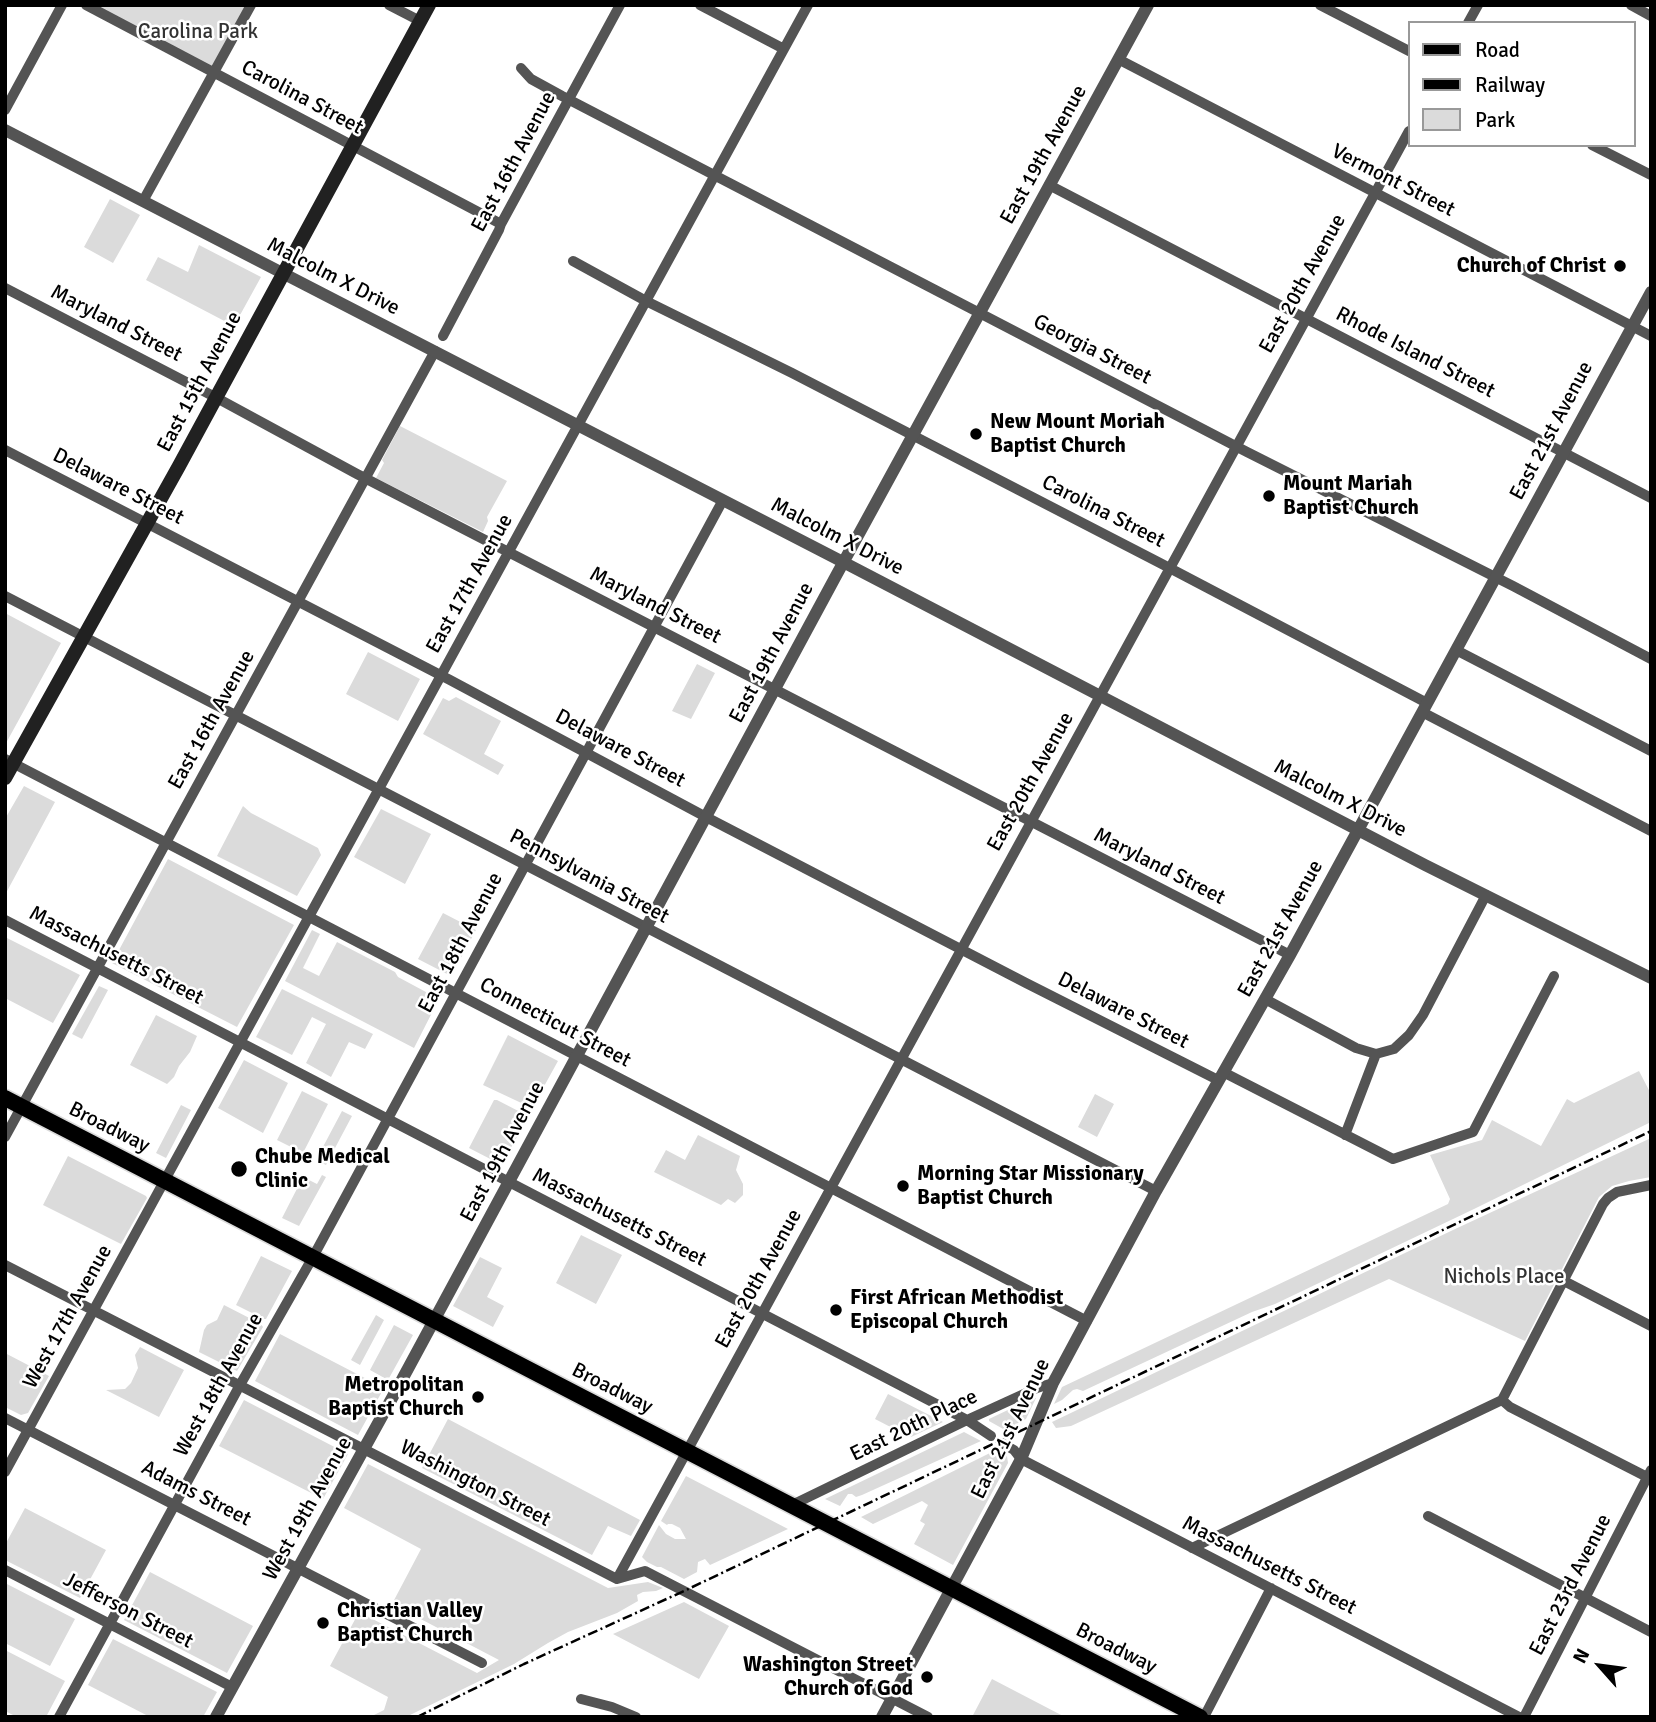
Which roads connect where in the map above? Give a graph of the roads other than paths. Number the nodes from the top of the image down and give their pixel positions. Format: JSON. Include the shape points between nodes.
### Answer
{"nodes":[{"id":1,"x":62,"y":5,"type":"edge"},
{"id":2,"x":86,"y":5,"type":"edge"},
{"id":3,"x":251,"y":5,"type":"edge"},
{"id":4,"x":389,"y":5,"type":"edge"},
{"id":5,"x":429,"y":5,"type":"edge"},
{"id":6,"x":620,"y":5,"type":"edge"},
{"id":7,"x":700,"y":5,"type":"edge"},
{"id":8,"x":808,"y":5,"type":"edge"},
{"id":9,"x":1148,"y":5,"type":"edge"},
{"id":10,"x":1320,"y":5,"type":"edge"},
{"id":11,"x":1478,"y":5,"type":"edge"},
{"id":12,"x":1631,"y":5,"type":"edge"},
{"id":13,"x":1651,"y":16,"type":"edge"},
{"id":14,"x":420,"y":21,"type":"junction"},
{"id":15,"x":1469,"y":21,"type":"edge"},
{"id":16,"x":784,"y":49,"type":"junction"},
{"id":17,"x":1408,"y":50,"type":"edge"},
{"id":18,"x":1118,"y":60,"type":"junction"},
{"id":19,"x":521,"y":68,"type":"dead end"},
{"id":20,"x":214,"y":73,"type":"junction"},
{"id":21,"x":569,"y":100,"type":"junction"},
{"id":22,"x":5,"y":110,"type":"edge"},
{"id":23,"x":5,"y":130,"type":"edge"},
{"id":24,"x":1408,"y":133,"type":"edge"},
{"id":25,"x":352,"y":146,"type":"junction"},
{"id":26,"x":1596,"y":147,"type":"edge"},
{"id":27,"x":715,"y":175,"type":"junction"},
{"id":28,"x":1651,"y":175,"type":"edge"},
{"id":29,"x":1049,"y":185,"type":"junction"},
{"id":30,"x":1375,"y":193,"type":"junction"},
{"id":31,"x":144,"y":201,"type":"junction"},
{"id":32,"x":500,"y":224,"type":"junction"},
{"id":33,"x":573,"y":261,"type":"dead end"},
{"id":34,"x":282,"y":273,"type":"junction"},
{"id":35,"x":5,"y":288,"type":"edge"},
{"id":36,"x":1651,"y":292,"type":"edge"},
{"id":37,"x":646,"y":301,"type":"junction"},
{"id":38,"x":980,"y":313,"type":"junction"},
{"id":39,"x":1307,"y":319,"type":"junction"},
{"id":40,"x":1632,"y":326,"type":"junction"},
{"id":41,"x":443,"y":336,"type":"dead end"},
{"id":42,"x":1651,"y":336,"type":"edge"},
{"id":43,"x":435,"y":351,"type":"junction"},
{"id":44,"x":215,"y":397,"type":"junction"},
{"id":45,"x":578,"y":425,"type":"junction"},
{"id":46,"x":912,"y":436,"type":"junction"},
{"id":47,"x":1237,"y":446,"type":"junction"},
{"id":48,"x":5,"y":450,"type":"edge"},
{"id":49,"x":1563,"y":452,"type":"junction"},
{"id":50,"x":365,"y":478,"type":"junction"},
{"id":51,"x":1651,"y":498,"type":"edge"},
{"id":52,"x":723,"y":500,"type":"junction"},
{"id":53,"x":147,"y":523,"type":"junction"},
{"id":54,"x":509,"y":552,"type":"junction"},
{"id":55,"x":843,"y":562,"type":"junction"},
{"id":56,"x":1170,"y":568,"type":"junction"},
{"id":57,"x":1495,"y":578,"type":"junction"},
{"id":58,"x":5,"y":596,"type":"edge"},
{"id":59,"x":298,"y":602,"type":"junction"},
{"id":60,"x":654,"y":627,"type":"junction"},
{"id":61,"x":84,"y":637,"type":"junction"},
{"id":62,"x":1456,"y":650,"type":"junction"},
{"id":63,"x":1651,"y":659,"type":"edge"},
{"id":64,"x":441,"y":676,"type":"junction"},
{"id":65,"x":774,"y":690,"type":"junction"},
{"id":66,"x":1100,"y":696,"type":"junction"},
{"id":67,"x":1425,"y":708,"type":"junction"},
{"id":68,"x":236,"y":715,"type":"junction"},
{"id":69,"x":1651,"y":751,"type":"edge"},
{"id":70,"x":586,"y":754,"type":"junction"},
{"id":71,"x":9,"y":761,"type":"edge"},
{"id":72,"x":5,"y":778,"type":"edge"},
{"id":73,"x":379,"y":789,"type":"junction"},
{"id":74,"x":706,"y":817,"type":"junction"},
{"id":75,"x":1031,"y":822,"type":"junction"},
{"id":76,"x":1358,"y":830,"type":"junction"},
{"id":77,"x":1651,"y":831,"type":"edge"},
{"id":78,"x":166,"y":842,"type":"junction"},
{"id":79,"x":525,"y":865,"type":"junction"},
{"id":80,"x":1486,"y":895,"type":"junction"},
{"id":81,"x":310,"y":917,"type":"junction"},
{"id":82,"x":5,"y":920,"type":"edge"},
{"id":83,"x":646,"y":928,"type":"junction"},
{"id":84,"x":962,"y":948,"type":"junction"},
{"id":85,"x":1290,"y":955,"type":"junction"},
{"id":86,"x":98,"y":968,"type":"junction"},
{"id":87,"x":1554,"y":976,"type":"dead end"},
{"id":88,"x":1651,"y":978,"type":"edge"},
{"id":89,"x":456,"y":993,"type":"junction"},
{"id":90,"x":1265,"y":999,"type":"junction"},
{"id":91,"x":241,"y":1043,"type":"junction"},
{"id":92,"x":1376,"y":1054,"type":"junction"},
{"id":93,"x":576,"y":1056,"type":"junction"},
{"id":94,"x":901,"y":1060,"type":"junction"},
{"id":95,"x":1221,"y":1076,"type":"junction"},
{"id":96,"x":5,"y":1097,"type":"edge"},
{"id":97,"x":22,"y":1106,"type":"junction"},
{"id":98,"x":388,"y":1119,"type":"junction"},
{"id":99,"x":1345,"y":1135,"type":"junction"},
{"id":100,"x":5,"y":1137,"type":"edge"},
{"id":101,"x":166,"y":1181,"type":"junction"},
{"id":102,"x":508,"y":1182,"type":"junction"},
{"id":103,"x":1651,"y":1185,"type":"edge"},
{"id":104,"x":831,"y":1188,"type":"junction"},
{"id":105,"x":1156,"y":1191,"type":"junction"},
{"id":106,"x":313,"y":1257,"type":"junction"},
{"id":107,"x":5,"y":1265,"type":"edge"},
{"id":108,"x":1564,"y":1281,"type":"junction"},
{"id":109,"x":94,"y":1310,"type":"junction"},
{"id":110,"x":762,"y":1314,"type":"junction"},
{"id":111,"x":434,"y":1320,"type":"junction"},
{"id":112,"x":1087,"y":1321,"type":"junction"},
{"id":113,"x":1651,"y":1326,"type":"edge"},
{"id":114,"x":1054,"y":1383,"type":"junction"},
{"id":115,"x":240,"y":1385,"type":"junction"},
{"id":116,"x":1502,"y":1401,"type":"junction"},
{"id":117,"x":5,"y":1418,"type":"edge"},
{"id":118,"x":967,"y":1420,"type":"junction"},
{"id":119,"x":28,"y":1430,"type":"junction"},
{"id":120,"x":990,"y":1436,"type":"dead end"},
{"id":121,"x":1004,"y":1445,"type":"dead end"},
{"id":122,"x":363,"y":1448,"type":"junction"},
{"id":123,"x":687,"y":1451,"type":"junction"},
{"id":124,"x":1021,"y":1459,"type":"junction"},
{"id":125,"x":5,"y":1472,"type":"edge"},
{"id":126,"x":1650,"y":1475,"type":"edge"},
{"id":127,"x":174,"y":1505,"type":"junction"},
{"id":128,"x":792,"y":1505,"type":"junction"},
{"id":129,"x":1428,"y":1516,"type":"dead end"},
{"id":130,"x":1192,"y":1548,"type":"junction"},
{"id":131,"x":297,"y":1567,"type":"junction"},
{"id":132,"x":5,"y":1570,"type":"edge"},
{"id":133,"x":617,"y":1580,"type":"junction"},
{"id":134,"x":952,"y":1588,"type":"junction"},
{"id":135,"x":1271,"y":1588,"type":"junction"},
{"id":136,"x":1585,"y":1598,"type":"junction"},
{"id":137,"x":110,"y":1624,"type":"junction"},
{"id":138,"x":1651,"y":1632,"type":"edge"},
{"id":139,"x":482,"y":1663,"type":"dead end"},
{"id":140,"x":232,"y":1687,"type":"junction"},
{"id":141,"x":892,"y":1698,"type":"junction"},
{"id":142,"x":581,"y":1699,"type":"dead end"},
{"id":143,"x":59,"y":1717,"type":"edge"},
{"id":144,"x":216,"y":1717,"type":"edge"},
{"id":145,"x":636,"y":1717,"type":"edge"},
{"id":146,"x":882,"y":1717,"type":"edge"},
{"id":147,"x":928,"y":1717,"type":"edge"},
{"id":148,"x":1202,"y":1717,"type":"edge"},
{"id":149,"x":1522,"y":1717,"type":"edge"}],
"edges":[{"from":1,"to":22,"type":"street"},
{"from":2,"to":20,"type":"street","name":"Carolina Street"},
{"from":3,"to":20,"type":"street"},
{"from":4,"to":14,"type":"street"},
{"from":5,"to":14,"type":"main road","name":"East 15th Avenue"},
{"from":6,"to":21,"type":"street","name":"East 16th Avenue"},
{"from":7,"to":16,"type":"street"},
{"from":8,"to":16,"type":"street","name":"East 17th Avenue"},
{"from":9,"to":18,"type":"street","name":"East 19th Avenue"},
{"from":10,"to":17,"type":"street"},
{"from":11,"to":15,"type":"street"},
{"from":12,"to":13,"type":"street"},
{"from":14,"to":25,"type":"main road","name":"East 15th Avenue"},
{"from":16,"to":27,"type":"street","name":"East 17th Avenue"},
{"from":18,"to":29,"type":"street","name":"East 19th Avenue"},
{"from":18,"to":30,"type":"street","name":"Vermont Street"},
{"from":19,"to":21,"type":"street","name":"Georgia Street"},
{"from":20,"to":25,"type":"street","name":"Carolina Street"},
{"from":20,"to":31,"type":"street"},
{"from":21,"to":27,"type":"street","name":"Georgia Street"},
{"from":21,"to":32,"type":"street","name":"East 16th Avenue"},
{"from":23,"to":31,"type":"street","name":"Malcolm X Drive"},
{"from":24,"to":30,"type":"street","name":"East 20th Avenue"},
{"from":25,"to":32,"type":"street","name":"Carolina Street"},
{"from":25,"to":34,"type":"main road","name":"East 15th Avenue"},
{"from":26,"to":28,"type":"street"},
{"from":27,"to":37,"type":"street","name":"East 17th Avenue"},
{"from":27,"to":38,"type":"street","name":"Georgia Street"},
{"from":29,"to":38,"type":"street","name":"East 19th Avenue"},
{"from":29,"to":39,"type":"street","name":"Rhode Island Street"},
{"from":30,"to":39,"type":"street","name":"East 20th Avenue"},
{"from":30,"to":40,"type":"street","name":"Vermont Street"},
{"from":31,"to":34,"type":"street","name":"Malcolm X Drive"},
{"from":32,"to":41,"type":"street","name":"East 16th Avenue"},
{"from":33,"to":37,"type":"street","name":"Carolina Street"},
{"from":34,"to":43,"type":"street","name":"Malcolm X Drive"},
{"from":34,"to":44,"type":"main road","name":"East 15th Avenue"},
{"from":35,"to":44,"type":"street","name":"Maryland Street"},
{"from":36,"to":40,"type":"street","name":"East 21st Avenue"},
{"from":37,"to":45,"type":"street","name":"East 17th Avenue"},
{"from":37,"to":46,"type":"street","name":"Carolina Street"},
{"from":38,"to":46,"type":"street","name":"East 19th Avenue"},
{"from":38,"to":47,"type":"street","name":"Georgia Street"},
{"from":39,"to":47,"type":"street","name":"East 20th Avenue"},
{"from":39,"to":49,"type":"street","name":"Rhode Island Street"},
{"from":40,"to":42,"type":"street","name":"Vermont Street"},
{"from":40,"to":49,"type":"street","name":"East 21st Avenue"},
{"from":43,"to":45,"type":"street","name":"Malcolm X Drive"},
{"from":43,"to":50,"type":"street","name":"East 16th Avenue"},
{"from":44,"to":50,"type":"street","name":"Maryland Street"},
{"from":44,"to":53,"type":"main road","name":"East 15th Avenue"},
{"from":45,"to":52,"type":"street","name":"Malcolm X Drive"},
{"from":45,"to":54,"type":"street","name":"East 17th Avenue"},
{"from":46,"to":55,"type":"street","name":"East 19th Avenue"},
{"from":46,"to":56,"type":"street","name":"Carolina Street"},
{"from":47,"to":56,"type":"street","name":"East 20th Avenue"},
{"from":47,"to":57,"type":"street","name":"Georgia Street"},
{"from":48,"to":53,"type":"street","name":"Delaware Street"},
{"from":49,"to":51,"type":"street","name":"Rhode Island Street"},
{"from":49,"to":57,"type":"street","name":"East 21st Avenue"},
{"from":50,"to":54,"type":"street","name":"Maryland Street"},
{"from":50,"to":59,"type":"street","name":"East 16th Avenue"},
{"from":52,"to":55,"type":"street","name":"Malcolm X Drive"},
{"from":52,"to":60,"type":"street","name":"East 18th Avenue"},
{"from":53,"to":59,"type":"street","name":"Delaware Street"},
{"from":53,"to":61,"type":"main road","name":"East 15th Avenue"},
{"from":54,"to":60,"type":"street","name":"Maryland Street"},
{"from":54,"to":64,"type":"street","name":"East 17th Avenue"},
{"from":55,"to":65,"type":"street","name":"East 19th Avenue"},
{"from":55,"to":66,"type":"street","name":"Malcolm X Drive"},
{"from":56,"to":66,"type":"street","name":"East 20th Avenue"},
{"from":56,"to":67,"type":"street","name":"Carolina Street"},
{"from":57,"to":62,"type":"street","name":"East 21st Avenue"},
{"from":57,"to":63,"type":"street","name":"Georgia Street"},
{"from":58,"to":61,"type":"street","name":"Pennsylvania Street"},
{"from":59,"to":64,"type":"street","name":"Delaware Street"},
{"from":59,"to":68,"type":"street","name":"East 16th Avenue"},
{"from":60,"to":65,"type":"street","name":"Maryland Street"},
{"from":60,"to":70,"type":"street","name":"East 18th Avenue"},
{"from":61,"to":68,"type":"street","name":"Pennsylvania Street"},
{"from":61,"to":71,"type":"main road","name":"East 15th Avenue"},
{"from":62,"to":67,"type":"street","name":"East 21st Avenue"},
{"from":62,"to":69,"type":"street"},
{"from":64,"to":70,"type":"street","name":"Delaware Street"},
{"from":64,"to":73,"type":"street","name":"East 17th Avenue"},
{"from":65,"to":74,"type":"street","name":"East 19th Avenue"},
{"from":65,"to":75,"type":"street","name":"Maryland Street"},
{"from":66,"to":75,"type":"street","name":"East 20th Avenue"},
{"from":66,"to":76,"type":"street","name":"Malcolm X Drive"},
{"from":67,"to":76,"type":"street","name":"East 21st Avenue"},
{"from":67,"to":77,"type":"street","name":"Carolina Street"},
{"from":68,"to":73,"type":"street","name":"Pennsylvania Street"},
{"from":68,"to":78,"type":"street","name":"East 16th Avenue"},
{"from":70,"to":74,"type":"street","name":"Delaware Street"},
{"from":70,"to":79,"type":"street","name":"East 18th Avenue"},
{"from":71,"to":72,"type":"main road","name":"East 15th Avenue"},
{"from":71,"to":78,"type":"street","name":"Connecticut Street"},
{"from":73,"to":79,"type":"street","name":"Pennsylvania Street"},
{"from":73,"to":81,"type":"street","name":"East 17th Avenue"},
{"from":74,"to":83,"type":"street","name":"East 19th Avenue"},
{"from":74,"to":84,"type":"street","name":"Delaware Street"},
{"from":75,"to":84,"type":"street","name":"East 20th Avenue"},
{"from":75,"to":85,"type":"street","name":"Maryland Street"},
{"from":76,"to":80,"type":"street","name":"Malcolm X Drive"},
{"from":76,"to":85,"type":"street","name":"East 21st Avenue"},
{"from":78,"to":81,"type":"street","name":"Connecticut Street"},
{"from":78,"to":86,"type":"street","name":"East 16th Avenue"},
{"from":79,"to":83,"type":"street","name":"Pennsylvania Street"},
{"from":79,"to":89,"type":"street","name":"East 18th Avenue"},
{"from":80,"to":88,"type":"street","name":"Malcolm X Drive"},
{"from":80,"to":92,"type":"street","via":[[1423,1015],[1394,1049]]},
{"from":81,"to":89,"type":"street","name":"Connecticut Street"},
{"from":81,"to":91,"type":"street","name":"East 17th Avenue"},
{"from":82,"to":86,"type":"street","name":"Massachusetts Street"},
{"from":83,"to":93,"type":"street","name":"East 19th Avenue"},
{"from":83,"to":94,"type":"street","name":"Pennsylvania Street"},
{"from":84,"to":94,"type":"street","name":"East 20th Avenue"},
{"from":84,"to":95,"type":"street","name":"Delaware Street"},
{"from":85,"to":90,"type":"street","name":"East 21st Avenue"},
{"from":86,"to":91,"type":"street","name":"Massachusetts Street"},
{"from":86,"to":97,"type":"street","name":"East 16th Avenue"},
{"from":87,"to":99,"type":"street","name":"Delaware Street","via":[[1473,1132],[1392,1159]]},
{"from":89,"to":93,"type":"street","name":"Connecticut Street"},
{"from":89,"to":98,"type":"street","name":"East 18th Avenue"},
{"from":90,"to":92,"type":"street","via":[[1356,1048]]},
{"from":90,"to":95,"type":"street","name":"East 21st Avenue"},
{"from":91,"to":98,"type":"street","name":"Massachusetts Street"},
{"from":91,"to":101,"type":"street","name":"East 17th Avenue"},
{"from":92,"to":99,"type":"street"},
{"from":93,"to":102,"type":"street","name":"East 19th Avenue"},
{"from":93,"to":104,"type":"street","name":"Connecticut Street"},
{"from":94,"to":104,"type":"street","name":"East 20th Avenue"},
{"from":94,"to":105,"type":"street","name":"Pennsylvania Street"},
{"from":95,"to":99,"type":"street","name":"Delaware Street"},
{"from":95,"to":105,"type":"street","name":"East 21st Avenue"},
{"from":96,"to":97,"type":"main road","name":"Broadway"},
{"from":97,"to":100,"type":"street","name":"East 16th Avenue"},
{"from":97,"to":101,"type":"main road","name":"Broadway"},
{"from":98,"to":102,"type":"street","name":"Massachusetts Street"},
{"from":98,"to":106,"type":"street","name":"East 18th Avenue"},
{"from":101,"to":106,"type":"main road","name":"Broadway"},
{"from":101,"to":109,"type":"street","name":"West 17th Avenue"},
{"from":102,"to":110,"type":"street","name":"Massachusetts Street"},
{"from":102,"to":111,"type":"street","name":"East 19th Avenue"},
{"from":103,"to":108,"type":"street","via":[[1608,1198]]},
{"from":104,"to":110,"type":"street","name":"East 20th Avenue"},
{"from":104,"to":112,"type":"street","name":"Connecticut Street"},
{"from":105,"to":112,"type":"street","name":"East 21st Avenue"},
{"from":106,"to":111,"type":"main road","name":"Broadway"},
{"from":106,"to":115,"type":"street","name":"West 18th Avenue"},
{"from":107,"to":109,"type":"street","name":"Washington Street"},
{"from":108,"to":113,"type":"street"},
{"from":108,"to":116,"type":"street"},
{"from":109,"to":115,"type":"street","name":"Washington Street"},
{"from":109,"to":119,"type":"street","name":"West 17th Avenue"},
{"from":110,"to":118,"type":"street","name":"Massachusetts Street"},
{"from":110,"to":123,"type":"street","name":"East 20th Avenue"},
{"from":111,"to":122,"type":"street","name":"West 19th Avenue"},
{"from":111,"to":123,"type":"main road","name":"Broadway"},
{"from":112,"to":114,"type":"street","name":"East 21st Avenue"},
{"from":114,"to":118,"type":"street","name":"East 20th Place"},
{"from":114,"to":124,"type":"street","name":"East 21st Avenue"},
{"from":115,"to":122,"type":"street","name":"Washington Street"},
{"from":115,"to":127,"type":"street","name":"West 18th Avenue"},
{"from":116,"to":126,"type":"street"},
{"from":116,"to":130,"type":"street"},
{"from":117,"to":119,"type":"street","name":"Adams Street"},
{"from":118,"to":120,"type":"street","name":"Massachusetts Street"},
{"from":118,"to":128,"type":"street","name":"East 20th Place"},
{"from":119,"to":125,"type":"street","name":"West 17th Avenue"},
{"from":119,"to":127,"type":"street","name":"Adams Street"},
{"from":121,"to":124,"type":"street","name":"Massachusetts Street"},
{"from":122,"to":131,"type":"street","name":"West 19th Avenue"},
{"from":122,"to":133,"type":"street","name":"Washington Street"},
{"from":123,"to":128,"type":"main road","name":"Broadway"},
{"from":123,"to":133,"type":"street","name":"East 20th Avenue"},
{"from":124,"to":130,"type":"street","name":"Massachusetts Street"},
{"from":124,"to":134,"type":"street","name":"East 21st Avenue"},
{"from":126,"to":136,"type":"street","name":"East 23rd Avenue"},
{"from":127,"to":131,"type":"street","name":"Adams Street"},
{"from":127,"to":137,"type":"street","name":"West 18th Avenue"},
{"from":128,"to":134,"type":"main road","name":"Broadway"},
{"from":129,"to":136,"type":"street"},
{"from":130,"to":135,"type":"street","name":"Massachusetts Street"},
{"from":131,"to":139,"type":"street","name":"Adams Street"},
{"from":131,"to":140,"type":"street","name":"West 19th Avenue"},
{"from":132,"to":137,"type":"street","name":"Jefferson Street"},
{"from":133,"to":141,"type":"street","via":[[645,1571]]},
{"from":134,"to":141,"type":"street","name":"East 21st Avenue"},
{"from":134,"to":148,"type":"main road","name":"Broadway"},
{"from":135,"to":148,"type":"street"},
{"from":135,"to":149,"type":"street","name":"Massachusetts Street"},
{"from":136,"to":138,"type":"street"},
{"from":136,"to":149,"type":"street","name":"East 23rd Avenue"},
{"from":137,"to":140,"type":"street","name":"Jefferson Street"},
{"from":137,"to":143,"type":"street","name":"West 18th Avenue"},
{"from":140,"to":144,"type":"street","name":"West 19th Avenue"},
{"from":141,"to":146,"type":"street","name":"East 21st Avenue"},
{"from":141,"to":147,"type":"street"},
{"from":142,"to":145,"type":"street"}]}
